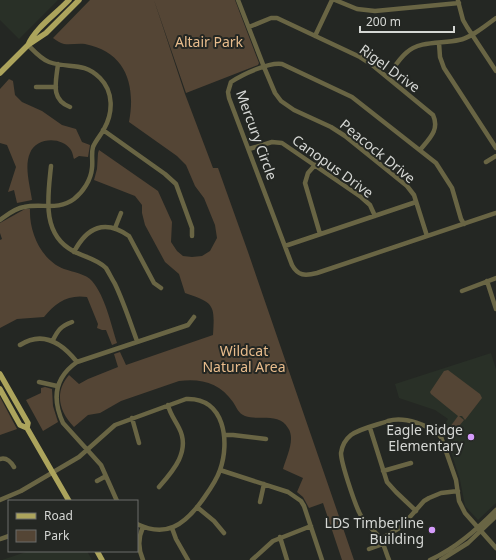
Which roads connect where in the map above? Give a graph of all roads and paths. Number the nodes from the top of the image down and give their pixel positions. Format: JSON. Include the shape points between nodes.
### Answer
{"nodes":[{"id":1,"x":69,"y":0,"type":"edge"},
{"id":2,"x":78,"y":0,"type":"edge"},
{"id":3,"x":238,"y":0,"type":"edge"},
{"id":4,"x":334,"y":0,"type":"edge"},
{"id":5,"x":459,"y":1,"type":"edge"},
{"id":6,"x":496,"y":18,"type":"edge"},
{"id":7,"x":249,"y":27,"type":"junction"},
{"id":8,"x":472,"y":34,"type":"junction"},
{"id":9,"x":315,"y":36,"type":"junction"},
{"id":10,"x":439,"y":43,"type":"junction"},
{"id":11,"x":28,"y":45,"type":"junction"},
{"id":12,"x":58,"y":64,"type":"junction"},
{"id":13,"x":264,"y":67,"type":"junction"},
{"id":14,"x":496,"y":71,"type":"edge"},
{"id":15,"x":0,"y":72,"type":"edge"},
{"id":16,"x":387,"y":77,"type":"junction"},
{"id":17,"x":36,"y":87,"type":"dead end"},
{"id":18,"x":56,"y":87,"type":"junction"},
{"id":19,"x":70,"y":107,"type":"dead end"},
{"id":20,"x":103,"y":130,"type":"junction"},
{"id":21,"x":496,"y":148,"type":"edge"},
{"id":22,"x":249,"y":149,"type":"junction"},
{"id":23,"x":420,"y":150,"type":"junction"},
{"id":24,"x":496,"y":156,"type":"edge"},
{"id":25,"x":486,"y":162,"type":"dead end"},
{"id":26,"x":315,"y":165,"type":"junction"},
{"id":27,"x":50,"y":166,"type":"dead end"},
{"id":28,"x":416,"y":202,"type":"junction"},
{"id":29,"x":48,"y":207,"type":"junction"},
{"id":30,"x":121,"y":213,"type":"dead end"},
{"id":31,"x":496,"y":213,"type":"edge"},
{"id":32,"x":375,"y":216,"type":"junction"},
{"id":33,"x":0,"y":220,"type":"edge"},
{"id":34,"x":464,"y":224,"type":"junction"},
{"id":35,"x":115,"y":228,"type":"junction"},
{"id":36,"x":320,"y":234,"type":"junction"},
{"id":37,"x":192,"y":236,"type":"dead end"},
{"id":38,"x":427,"y":236,"type":"junction"},
{"id":39,"x":285,"y":246,"type":"junction"},
{"id":40,"x":74,"y":252,"type":"junction"},
{"id":41,"x":496,"y":278,"type":"edge"},
{"id":42,"x":487,"y":281,"type":"junction"},
{"id":43,"x":160,"y":288,"type":"dead end"},
{"id":44,"x":462,"y":291,"type":"dead end"},
{"id":45,"x":496,"y":309,"type":"edge"},
{"id":46,"x":194,"y":317,"type":"dead end"},
{"id":47,"x":72,"y":322,"type":"dead end"},
{"id":48,"x":53,"y":340,"type":"junction"},
{"id":49,"x":137,"y":341,"type":"junction"},
{"id":50,"x":20,"y":345,"type":"dead end"},
{"id":51,"x":77,"y":362,"type":"junction"},
{"id":52,"x":0,"y":374,"type":"edge"},
{"id":53,"x":39,"y":382,"type":"dead end"},
{"id":54,"x":57,"y":386,"type":"junction"},
{"id":55,"x":0,"y":389,"type":"edge"},
{"id":56,"x":168,"y":405,"type":"junction"},
{"id":57,"x":132,"y":418,"type":"junction"},
{"id":58,"x":27,"y":428,"type":"junction"},
{"id":59,"x":370,"y":428,"type":"junction"},
{"id":60,"x":224,"y":435,"type":"junction"},
{"id":61,"x":266,"y":439,"type":"dead end"},
{"id":62,"x":139,"y":443,"type":"dead end"},
{"id":63,"x":88,"y":450,"type":"junction"},
{"id":64,"x":0,"y":459,"type":"edge"},
{"id":65,"x":411,"y":463,"type":"dead end"},
{"id":66,"x":14,"y":467,"type":"dead end"},
{"id":67,"x":220,"y":470,"type":"junction"},
{"id":68,"x":383,"y":471,"type":"junction"},
{"id":69,"x":53,"y":473,"type":"junction"},
{"id":70,"x":106,"y":476,"type":"junction"},
{"id":71,"x":96,"y":480,"type":"dead end"},
{"id":72,"x":264,"y":484,"type":"junction"},
{"id":73,"x":159,"y":487,"type":"dead end"},
{"id":74,"x":458,"y":491,"type":"junction"},
{"id":75,"x":0,"y":500,"type":"edge"},
{"id":76,"x":68,"y":500,"type":"edge"},
{"id":77,"x":117,"y":500,"type":"edge"},
{"id":78,"x":260,"y":502,"type":"dead end"},
{"id":79,"x":197,"y":507,"type":"junction"},
{"id":80,"x":416,"y":510,"type":"junction"},
{"id":81,"x":496,"y":510,"type":"edge"},
{"id":82,"x":496,"y":516,"type":"edge"},
{"id":83,"x":138,"y":524,"type":"edge"},
{"id":84,"x":311,"y":526,"type":"junction"},
{"id":85,"x":143,"y":527,"type":"junction"},
{"id":86,"x":172,"y":528,"type":"junction"},
{"id":87,"x":480,"y":529,"type":"junction"},
{"id":88,"x":224,"y":533,"type":"dead end"},
{"id":89,"x":280,"y":537,"type":"junction"},
{"id":90,"x":381,"y":538,"type":"junction"},
{"id":91,"x":383,"y":544,"type":"junction"},
{"id":92,"x":496,"y":548,"type":"edge"},
{"id":93,"x":369,"y":549,"type":"dead end"},
{"id":94,"x":142,"y":560,"type":"edge"},
{"id":95,"x":188,"y":560,"type":"edge"},
{"id":96,"x":252,"y":560,"type":"edge"},
{"id":97,"x":287,"y":560,"type":"edge"},
{"id":98,"x":322,"y":560,"type":"edge"},
{"id":99,"x":389,"y":560,"type":"edge"},
{"id":100,"x":430,"y":560,"type":"edge"},
{"id":101,"x":441,"y":560,"type":"edge"}],
"edges":[{"from":1,"to":11,"type":"main road","via":[[38,31]]},
{"from":2,"to":11,"type":"main road","via":[[46,33]]},
{"from":3,"to":7,"type":"street","name":"Peacock Drive"},
{"from":4,"to":5,"type":"street","via":[[357,9],[375,11]]},
{"from":4,"to":9,"type":"street"},
{"from":5,"to":8,"type":"street","via":[[463,20]]},
{"from":6,"to":8,"type":"street"},
{"from":7,"to":9,"type":"street","name":"Rigel Drive","via":[[277,18]]},
{"from":7,"to":13,"type":"street","name":"Peacock Drive"},
{"from":8,"to":10,"type":"street","via":[[460,40]]},
{"from":8,"to":14,"type":"street"},
{"from":9,"to":16,"type":"street","name":"Rigel Drive","via":[[360,57]]},
{"from":10,"to":16,"type":"street","via":[[411,49]]},
{"from":10,"to":21,"type":"street","via":[[444,68]]},
{"from":11,"to":12,"type":"street","via":[[44,60]]},
{"from":11,"to":15,"type":"main road"},
{"from":12,"to":18,"type":"street"},
{"from":12,"to":20,"type":"street","via":[[86,68],[106,85],[111,109]]},
{"from":13,"to":22,"type":"street","name":"Mercury Circle","via":[[235,79],[231,82],[228,92]]},
{"from":13,"to":23,"type":"street","name":"Mercury Circle","via":[[275,63],[282,64],[352,96]]},
{"from":13,"to":28,"type":"street","name":"Peacock Drive","via":[[281,101],[345,136],[407,186]]},
{"from":16,"to":23,"type":"street","name":"Rigel Drive","via":[[433,115],[436,121],[435,130]]},
{"from":17,"to":18,"type":"street"},
{"from":18,"to":19,"type":"street","via":[[59,100]]},
{"from":20,"to":29,"type":"street","via":[[95,143],[90,178],[85,187],[74,199]]},
{"from":20,"to":37,"type":"street","via":[[176,184],[192,228]]},
{"from":22,"to":26,"type":"street","name":"Canopus Drive","via":[[272,142],[282,143]]},
{"from":22,"to":39,"type":"street","name":"Mercury Circle"},
{"from":23,"to":34,"type":"street","name":"Mercury Circle","via":[[436,163],[452,188]]},
{"from":24,"to":25,"type":"street"},
{"from":26,"to":32,"type":"street","name":"Canopus Drive","via":[[366,201]]},
{"from":26,"to":36,"type":"street","via":[[305,183]]},
{"from":27,"to":29,"type":"street"},
{"from":28,"to":32,"type":"street"},
{"from":28,"to":38,"type":"street","name":"Peacock Drive"},
{"from":29,"to":33,"type":"street","via":[[24,207]]},
{"from":29,"to":40,"type":"street","via":[[50,223],[56,236]]},
{"from":30,"to":35,"type":"street"},
{"from":31,"to":34,"type":"street"},
{"from":32,"to":36,"type":"street"},
{"from":34,"to":38,"type":"street","name":"Mercury Circle"},
{"from":35,"to":40,"type":"street","via":[[92,230],[80,241]]},
{"from":35,"to":43,"type":"street","via":[[129,236],[154,283]]},
{"from":36,"to":39,"type":"street"},
{"from":38,"to":39,"type":"street","name":"Mercury Circle","via":[[306,276],[295,270]]},
{"from":40,"to":49,"type":"street","via":[[96,260],[106,269],[122,300]]},
{"from":41,"to":42,"type":"street"},
{"from":42,"to":44,"type":"street"},
{"from":42,"to":45,"type":"street"},
{"from":46,"to":49,"type":"street","via":[[188,324]]},
{"from":47,"to":48,"type":"street","via":[[63,325]]},
{"from":48,"to":50,"type":"street","via":[[36,338]]},
{"from":48,"to":51,"type":"street","via":[[66,349]]},
{"from":49,"to":51,"type":"street"},
{"from":51,"to":54,"type":"street","via":[[66,371]]},
{"from":52,"to":58,"type":"main road","via":[[28,423]]},
{"from":53,"to":54,"type":"street"},
{"from":54,"to":63,"type":"street","via":[[56,401],[60,416]]},
{"from":55,"to":58,"type":"main road","via":[[20,425]]},
{"from":56,"to":57,"type":"street"},
{"from":56,"to":60,"type":"street","via":[[186,399],[208,404],[219,416]]},
{"from":56,"to":73,"type":"street","via":[[172,418],[180,430],[182,443],[179,461]]},
{"from":57,"to":62,"type":"street"},
{"from":57,"to":63,"type":"street","via":[[109,429]]},
{"from":58,"to":69,"type":"main road"},
{"from":59,"to":68,"type":"street"},
{"from":59,"to":74,"type":"street","via":[[399,419],[429,427],[436,432],[444,444]]},
{"from":59,"to":90,"type":"street","via":[[356,432],[346,441],[341,453],[359,512]]},
{"from":60,"to":61,"type":"street"},
{"from":60,"to":67,"type":"street"},
{"from":63,"to":69,"type":"street"},
{"from":63,"to":70,"type":"street","via":[[101,465]]},
{"from":64,"to":66,"type":"street","via":[[10,461]]},
{"from":65,"to":68,"type":"street"},
{"from":67,"to":72,"type":"street"},
{"from":67,"to":79,"type":"street"},
{"from":68,"to":80,"type":"street","via":[[390,486]]},
{"from":69,"to":75,"type":"street"},
{"from":69,"to":76,"type":"main road"},
{"from":70,"to":71,"type":"street"},
{"from":70,"to":77,"type":"street"},
{"from":72,"to":78,"type":"street"},
{"from":72,"to":84,"type":"street","via":[[288,492],[301,501]]},
{"from":74,"to":80,"type":"street","via":[[434,495]]},
{"from":74,"to":87,"type":"street","via":[[465,513]]},
{"from":79,"to":86,"type":"street","via":[[188,518]]},
{"from":79,"to":88,"type":"street"},
{"from":80,"to":90,"type":"street","via":[[401,527]]},
{"from":81,"to":87,"type":"street"},
{"from":82,"to":87,"type":"street"},
{"from":83,"to":85,"type":"street"},
{"from":84,"to":89,"type":"street"},
{"from":84,"to":98,"type":"street"},
{"from":85,"to":86,"type":"street","via":[[157,530]]},
{"from":85,"to":94,"type":"street","via":[[139,541]]},
{"from":86,"to":95,"type":"street"},
{"from":87,"to":92,"type":"street"},
{"from":87,"to":100,"type":"street"},
{"from":87,"to":101,"type":"street","via":[[468,543]]},
{"from":89,"to":96,"type":"street"},
{"from":89,"to":97,"type":"street"},
{"from":90,"to":91,"type":"street"},
{"from":91,"to":93,"type":"street"},
{"from":91,"to":99,"type":"street"}]}
